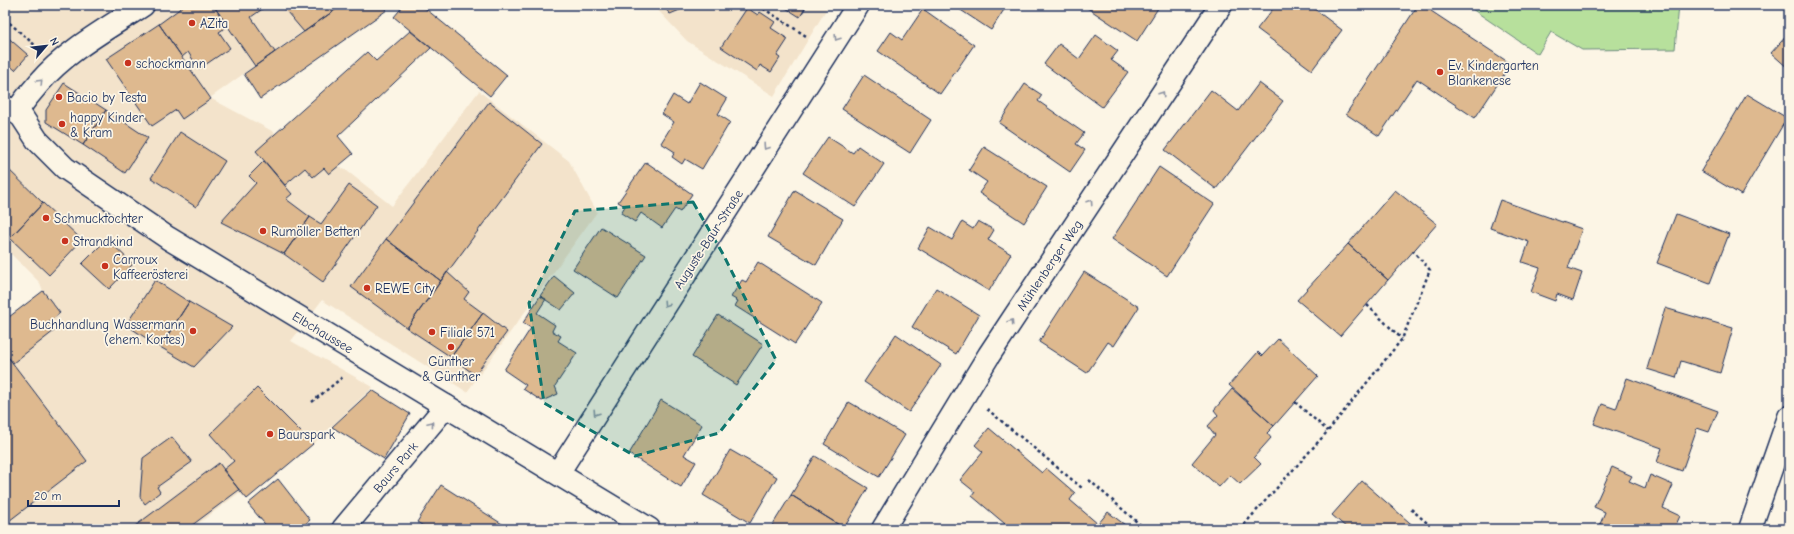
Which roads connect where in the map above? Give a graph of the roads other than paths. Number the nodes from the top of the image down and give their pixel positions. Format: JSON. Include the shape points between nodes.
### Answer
{"nodes":[{"id":1,"x":143,"y":5,"type":"edge"},
{"id":2,"x":858,"y":5,"type":"edge"},
{"id":3,"x":1221,"y":5,"type":"edge"},
{"id":4,"x":10,"y":110,"type":"edge"},
{"id":5,"x":446,"y":406,"type":"junction"},
{"id":6,"x":1789,"y":417,"type":"edge"},
{"id":7,"x":558,"y":473,"type":"junction"},
{"id":8,"x":343,"y":529,"type":"edge"},
{"id":9,"x":649,"y":529,"type":"edge"},
{"id":10,"x":883,"y":529,"type":"edge"},
{"id":11,"x":1750,"y":529,"type":"edge"}],
"edges":[{"from":4,"to":1,"type":"street","one_way":true,"via":[[78,48]]},
{"from":2,"to":7,"type":"street","name":"Auguste-Baur-Straße","one_way":true},
{"from":10,"to":3,"type":"street","name":"Mühlenberger Weg","one_way":true,"via":[[989,355]]},
{"from":4,"to":5,"type":"street","name":"Elbchaussee","via":[[22,117],[37,140],[65,168],[168,238]]},
{"from":5,"to":7,"type":"street","name":"Elbchaussee"},
{"from":8,"to":5,"type":"street","name":"Baurs Park","one_way":true},
{"from":6,"to":11,"type":"street"},
{"from":7,"to":9,"type":"street","name":"Elbchaussee"}]}
